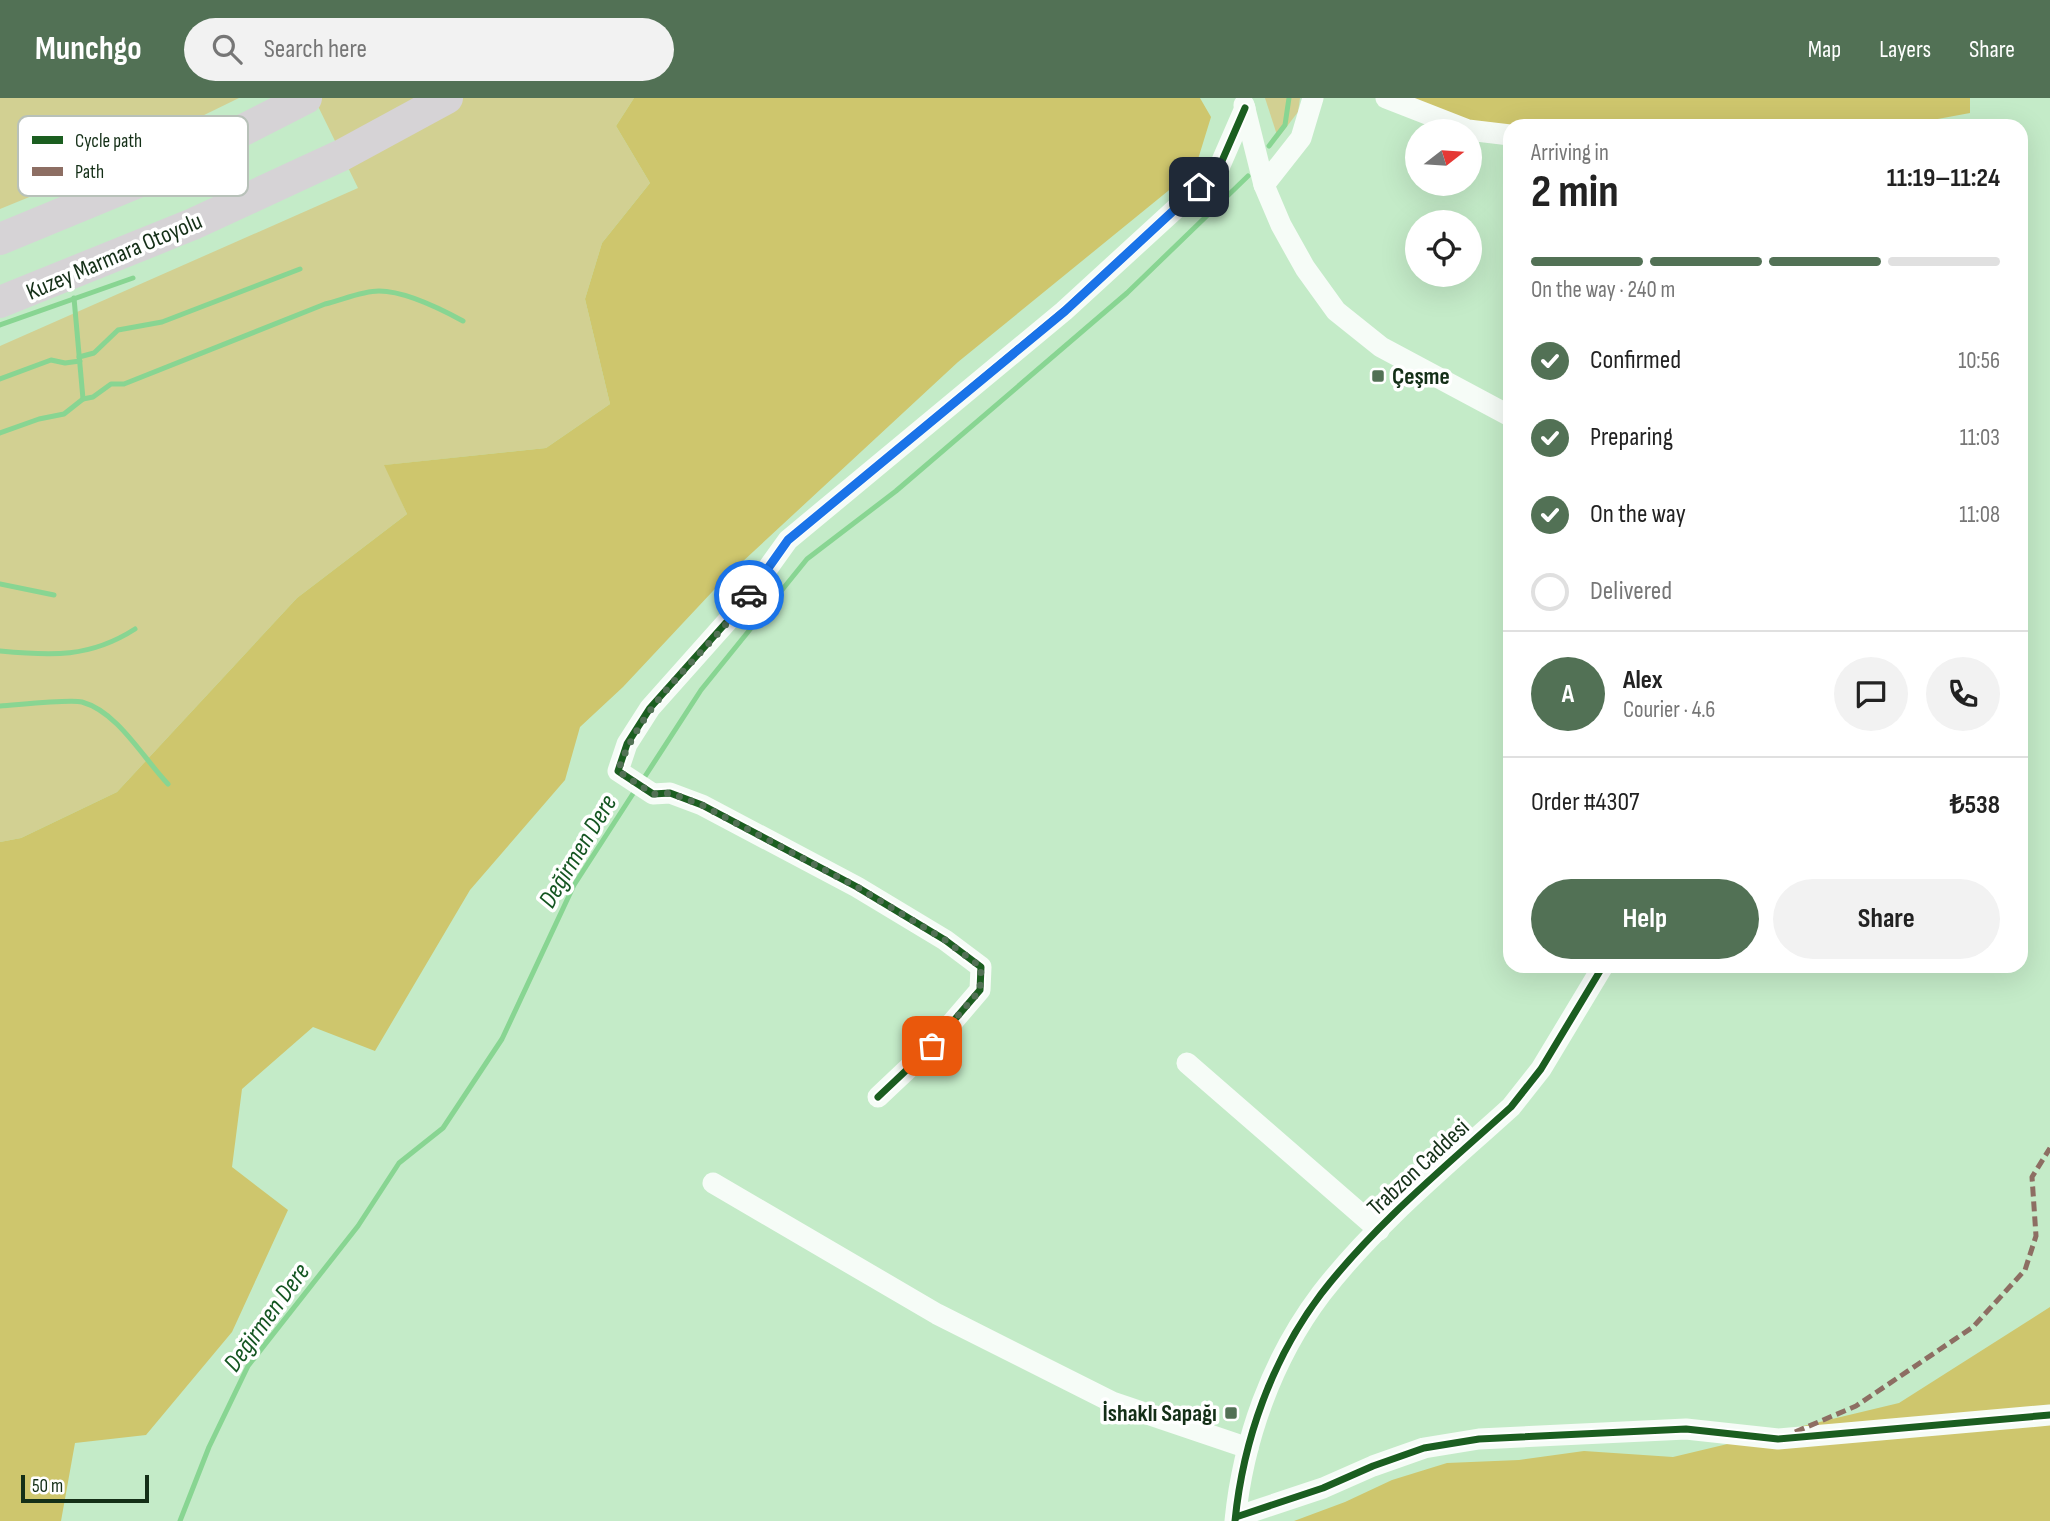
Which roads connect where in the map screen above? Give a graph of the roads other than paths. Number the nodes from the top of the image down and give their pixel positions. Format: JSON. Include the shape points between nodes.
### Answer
{"nodes":[{"id":1,"x":306,"y":98,"type":"edge"},
{"id":2,"x":447,"y":98,"type":"edge"},
{"id":3,"x":1313,"y":98,"type":"edge"},
{"id":4,"x":1386,"y":98,"type":"edge"},
{"id":5,"x":1244,"y":103,"type":"edge"},
{"id":6,"x":248,"y":128,"type":"edge"},
{"id":7,"x":1503,"y":134,"type":"edge"},
{"id":8,"x":1264,"y":184,"type":"junction"},
{"id":9,"x":104,"y":196,"type":"edge"},
{"id":10,"x":0,"y":239,"type":"edge"},
{"id":11,"x":0,"y":302,"type":"edge"},
{"id":12,"x":1503,"y":412,"type":"edge"},
{"id":13,"x":1599,"y":973,"type":"edge"},
{"id":14,"x":1187,"y":1063,"type":"dead end"},
{"id":15,"x":878,"y":1097,"type":"dead end"},
{"id":16,"x":713,"y":1183,"type":"dead end"},
{"id":17,"x":1379,"y":1230,"type":"junction"},
{"id":18,"x":2050,"y":1415,"type":"edge"},
{"id":19,"x":1248,"y":1448,"type":"junction"},
{"id":20,"x":1235,"y":1519,"type":"edge"}],
"edges":[{"from":1,"to":6,"type":"highway"},
{"from":2,"to":11,"type":"highway","name":"Kuzey Marmara Otoyolu","via":[[342,155],[193,224]]},
{"from":3,"to":8,"type":"street","via":[[1301,138]]},
{"from":4,"to":7,"type":"street","via":[[1468,130]]},
{"from":5,"to":8,"type":"street"},
{"from":5,"to":15,"type":"street","via":[[1218,170],[1065,311],[788,540],[740,607],[650,708],[627,744],[618,771],[653,794],[670,793],[702,805],[857,887],[981,967],[980,990],[932,1046]]},
{"from":8,"to":12,"type":"street","via":[[1305,268],[1336,311],[1381,347]]},
{"from":9,"to":10,"type":"highway"},
{"from":13,"to":17,"type":"street","name":"Trabzon Caddesi","via":[[1528,1089]]},
{"from":14,"to":17,"type":"street"},
{"from":16,"to":19,"type":"street","via":[[937,1314],[1112,1402]]},
{"from":17,"to":19,"type":"street","name":"Trabzon Caddesi","via":[[1320,1296],[1297,1331],[1276,1369]]},
{"from":18,"to":20,"type":"street","via":[[1778,1439],[1686,1429],[1479,1439],[1424,1448]]},
{"from":19,"to":20,"type":"street","name":"Trabzon Caddesi"}]}
